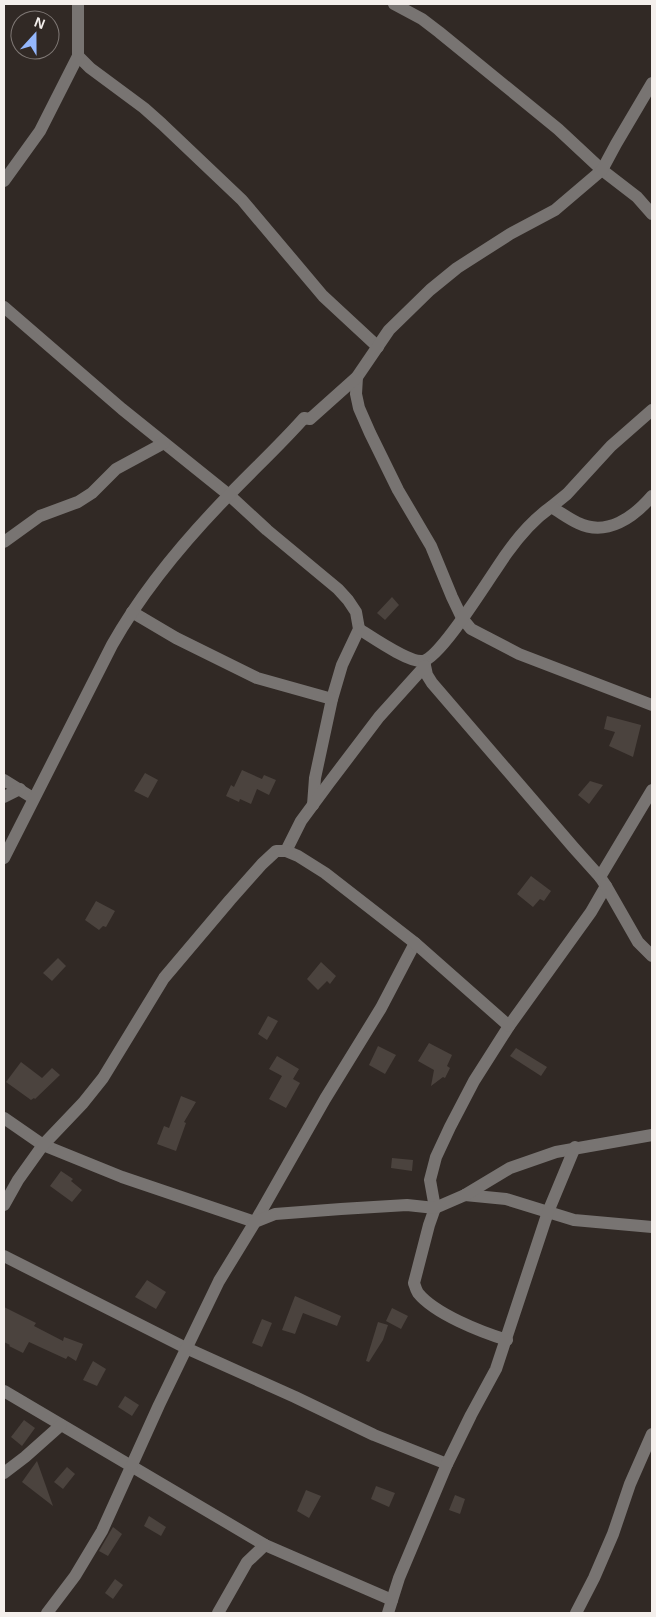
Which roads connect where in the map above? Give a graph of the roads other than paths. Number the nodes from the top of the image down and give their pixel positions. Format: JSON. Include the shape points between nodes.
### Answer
{"nodes":[{"id":1,"x":78,"y":4,"type":"edge"},
{"id":2,"x":394,"y":4,"type":"edge"},
{"id":3,"x":78,"y":56,"type":"junction"},
{"id":4,"x":652,"y":83,"type":"edge"},
{"id":5,"x":602,"y":170,"type":"junction"},
{"id":6,"x":4,"y":181,"type":"edge"},
{"id":7,"x":652,"y":214,"type":"edge"},
{"id":8,"x":4,"y":307,"type":"edge"},
{"id":9,"x":378,"y":347,"type":"junction"},
{"id":10,"x":357,"y":377,"type":"junction"},
{"id":11,"x":652,"y":410,"type":"edge"},
{"id":12,"x":164,"y":443,"type":"junction"},
{"id":13,"x":229,"y":495,"type":"junction"},
{"id":14,"x":652,"y":496,"type":"edge"},
{"id":15,"x":551,"y":507,"type":"junction"},
{"id":16,"x":4,"y":542,"type":"edge"},
{"id":17,"x":132,"y":612,"type":"junction"},
{"id":18,"x":462,"y":618,"type":"junction"},
{"id":19,"x":359,"y":629,"type":"junction"},
{"id":20,"x":424,"y":663,"type":"junction"},
{"id":21,"x":332,"y":700,"type":"junction"},
{"id":22,"x":652,"y":705,"type":"edge"},
{"id":23,"x":4,"y":780,"type":"edge"},
{"id":24,"x":20,"y":789,"type":"junction"},
{"id":25,"x":652,"y":790,"type":"edge"},
{"id":26,"x":4,"y":797,"type":"edge"},
{"id":27,"x":34,"y":798,"type":"junction"},
{"id":28,"x":313,"y":805,"type":"junction"},
{"id":29,"x":286,"y":851,"type":"junction"},
{"id":30,"x":4,"y":858,"type":"edge"},
{"id":31,"x":603,"y":881,"type":"junction"},
{"id":32,"x":415,"y":943,"type":"junction"},
{"id":33,"x":652,"y":956,"type":"edge"},
{"id":34,"x":509,"y":1026,"type":"junction"},
{"id":35,"x":4,"y":1118,"type":"edge"},
{"id":36,"x":652,"y":1135,"type":"edge"},
{"id":37,"x":43,"y":1145,"type":"junction"},
{"id":38,"x":575,"y":1147,"type":"junction"},
{"id":39,"x":465,"y":1195,"type":"junction"},
{"id":40,"x":4,"y":1204,"type":"edge"},
{"id":41,"x":435,"y":1208,"type":"junction"},
{"id":42,"x":548,"y":1212,"type":"junction"},
{"id":43,"x":255,"y":1222,"type":"junction"},
{"id":44,"x":652,"y":1227,"type":"edge"},
{"id":45,"x":4,"y":1256,"type":"edge"},
{"id":46,"x":507,"y":1340,"type":"junction"},
{"id":47,"x":186,"y":1348,"type":"junction"},
{"id":48,"x":4,"y":1391,"type":"edge"},
{"id":49,"x":61,"y":1425,"type":"junction"},
{"id":50,"x":652,"y":1434,"type":"edge"},
{"id":51,"x":447,"y":1464,"type":"junction"},
{"id":52,"x":132,"y":1466,"type":"junction"},
{"id":53,"x":4,"y":1473,"type":"edge"},
{"id":54,"x":265,"y":1545,"type":"junction"},
{"id":55,"x":392,"y":1600,"type":"junction"},
{"id":56,"x":47,"y":1613,"type":"edge"},
{"id":57,"x":218,"y":1613,"type":"edge"},
{"id":58,"x":388,"y":1613,"type":"edge"},
{"id":59,"x":576,"y":1613,"type":"edge"}],
"edges":[{"from":1,"to":3,"type":"street"},
{"from":2,"to":5,"type":"street","via":[[439,32],[558,129]]},
{"from":3,"to":6,"type":"street","via":[[40,131]]},
{"from":3,"to":9,"type":"street","via":[[144,108],[242,200],[323,296]]},
{"from":4,"to":5,"type":"street"},
{"from":5,"to":7,"type":"street"},
{"from":5,"to":9,"type":"street","via":[[555,210],[457,268],[408,311]]},
{"from":8,"to":12,"type":"street"},
{"from":9,"to":10,"type":"street"},
{"from":10,"to":13,"type":"street","via":[[310,419],[304,418]]},
{"from":10,"to":18,"type":"street","via":[[356,394],[366,425],[398,490],[431,546]]},
{"from":11,"to":15,"type":"street"},
{"from":12,"to":13,"type":"street"},
{"from":12,"to":16,"type":"street","via":[[116,469],[78,502],[40,516]]},
{"from":13,"to":17,"type":"street","via":[[168,562]]},
{"from":13,"to":19,"type":"street","via":[[348,600],[356,612]]},
{"from":14,"to":15,"type":"street","via":[[633,516],[614,526],[599,528],[578,523]]},
{"from":15,"to":18,"type":"street","via":[[537,517],[508,552]]},
{"from":17,"to":21,"type":"street","via":[[257,678]]},
{"from":17,"to":27,"type":"street"},
{"from":18,"to":20,"type":"street","via":[[448,639]]},
{"from":18,"to":22,"type":"street","via":[[471,629],[520,654]]},
{"from":19,"to":20,"type":"street","via":[[401,654]]},
{"from":19,"to":21,"type":"street","via":[[342,665]]},
{"from":20,"to":28,"type":"street"},
{"from":20,"to":31,"type":"street","via":[[432,683]]},
{"from":21,"to":28,"type":"street","via":[[314,778]]},
{"from":23,"to":24,"type":"street"},
{"from":24,"to":26,"type":"street"},
{"from":24,"to":27,"type":"street"},
{"from":25,"to":31,"type":"street"},
{"from":27,"to":30,"type":"street"},
{"from":28,"to":29,"type":"street"},
{"from":29,"to":32,"type":"street","via":[[325,873]]},
{"from":29,"to":37,"type":"street","via":[[276,852],[262,864],[164,978],[102,1078]]},
{"from":31,"to":33,"type":"street","via":[[638,942]]},
{"from":31,"to":34,"type":"street","via":[[591,912]]},
{"from":32,"to":34,"type":"street"},
{"from":32,"to":43,"type":"street","via":[[381,1008]]},
{"from":34,"to":41,"type":"street","via":[[474,1081],[436,1157],[430,1180]]},
{"from":35,"to":37,"type":"street"},
{"from":36,"to":38,"type":"street"},
{"from":37,"to":40,"type":"street"},
{"from":37,"to":43,"type":"street","via":[[122,1177]]},
{"from":38,"to":39,"type":"street","via":[[510,1168]]},
{"from":38,"to":42,"type":"street"},
{"from":39,"to":41,"type":"street"},
{"from":39,"to":42,"type":"street","via":[[506,1199]]},
{"from":41,"to":43,"type":"street","via":[[407,1205],[341,1208],[275,1214]]},
{"from":41,"to":46,"type":"street","via":[[414,1282],[416,1292],[450,1316]]},
{"from":42,"to":44,"type":"street","via":[[574,1220]]},
{"from":42,"to":46,"type":"street"},
{"from":43,"to":47,"type":"street","via":[[219,1281]]},
{"from":45,"to":47,"type":"street"},
{"from":46,"to":51,"type":"street"},
{"from":47,"to":51,"type":"street","via":[[374,1435]]},
{"from":47,"to":52,"type":"street"},
{"from":48,"to":49,"type":"street"},
{"from":49,"to":52,"type":"street"},
{"from":49,"to":53,"type":"street"},
{"from":50,"to":59,"type":"street","via":[[609,1543]]},
{"from":51,"to":55,"type":"street"},
{"from":52,"to":54,"type":"street"},
{"from":52,"to":56,"type":"street","via":[[91,1552]]},
{"from":54,"to":55,"type":"street"},
{"from":54,"to":57,"type":"street","via":[[247,1562]]},
{"from":55,"to":58,"type":"street"}]}
